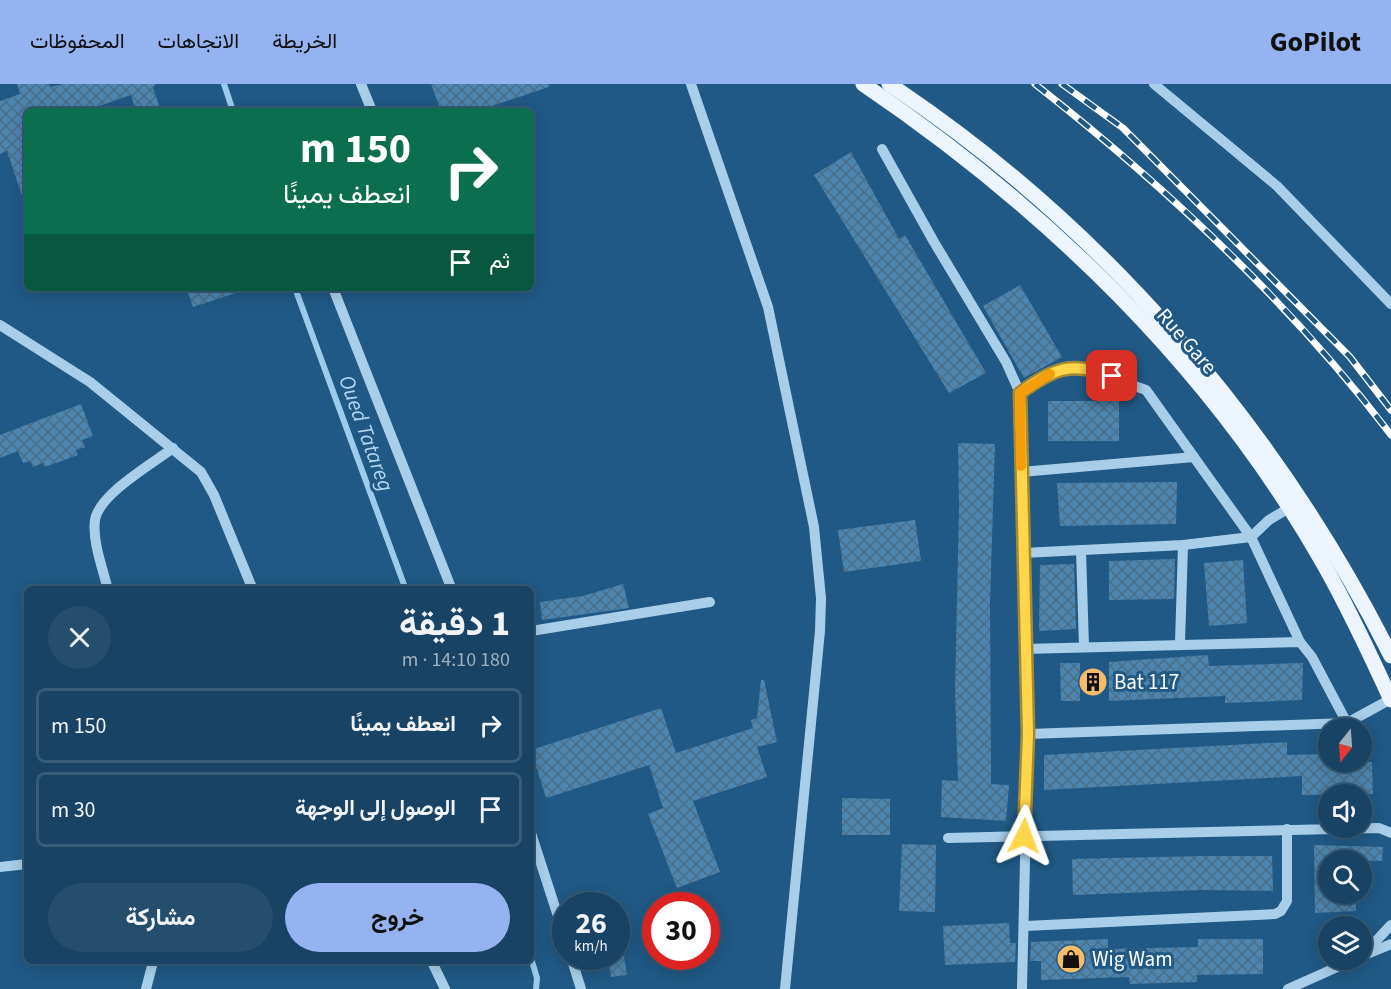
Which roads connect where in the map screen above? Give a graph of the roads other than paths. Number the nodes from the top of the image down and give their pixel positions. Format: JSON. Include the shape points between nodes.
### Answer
{"nodes":[{"id":1,"x":361,"y":84,"type":"edge"},
{"id":2,"x":692,"y":84,"type":"edge"},
{"id":3,"x":862,"y":84,"type":"edge"},
{"id":4,"x":889,"y":84,"type":"edge"},
{"id":5,"x":1154,"y":84,"type":"edge"},
{"id":6,"x":371,"y":108,"type":"edge"},
{"id":7,"x":882,"y":149,"type":"dead end"},
{"id":8,"x":334,"y":291,"type":"edge"},
{"id":9,"x":1391,"y":304,"type":"edge"},
{"id":10,"x":0,"y":325,"type":"edge"},
{"id":11,"x":1020,"y":393,"type":"junction"},
{"id":12,"x":173,"y":448,"type":"junction"},
{"id":13,"x":1194,"y":457,"type":"junction"},
{"id":14,"x":1021,"y":472,"type":"junction"},
{"id":15,"x":1289,"y":508,"type":"junction"},
{"id":16,"x":1251,"y":537,"type":"junction"},
{"id":17,"x":1183,"y":545,"type":"junction"},
{"id":18,"x":1081,"y":550,"type":"junction"},
{"id":19,"x":1023,"y":553,"type":"junction"},
{"id":20,"x":107,"y":586,"type":"edge"},
{"id":21,"x":251,"y":586,"type":"edge"},
{"id":22,"x":450,"y":586,"type":"edge"},
{"id":23,"x":710,"y":602,"type":"dead end"},
{"id":24,"x":534,"y":631,"type":"edge"},
{"id":25,"x":1300,"y":642,"type":"junction"},
{"id":26,"x":1180,"y":643,"type":"junction"},
{"id":27,"x":1084,"y":647,"type":"junction"},
{"id":28,"x":1024,"y":649,"type":"junction"},
{"id":29,"x":1391,"y":657,"type":"edge"},
{"id":30,"x":1391,"y":700,"type":"edge"},
{"id":31,"x":1344,"y":718,"type":"edge"},
{"id":32,"x":1357,"y":718,"type":"edge"},
{"id":33,"x":1318,"y":724,"type":"edge"},
{"id":34,"x":1028,"y":734,"type":"junction"},
{"id":35,"x":1287,"y":829,"type":"junction"},
{"id":36,"x":1391,"y":833,"type":"edge"},
{"id":37,"x":1024,"y":836,"type":"junction"},
{"id":38,"x":948,"y":838,"type":"dead end"},
{"id":39,"x":534,"y":842,"type":"edge"},
{"id":40,"x":24,"y":864,"type":"edge"},
{"id":41,"x":0,"y":867,"type":"edge"},
{"id":42,"x":552,"y":897,"type":"edge"},
{"id":43,"x":1391,"y":925,"type":"edge"},
{"id":44,"x":1025,"y":926,"type":"junction"},
{"id":45,"x":1391,"y":944,"type":"edge"},
{"id":46,"x":1372,"y":945,"type":"edge"},
{"id":47,"x":1372,"y":952,"type":"edge"},
{"id":48,"x":152,"y":964,"type":"edge"},
{"id":49,"x":433,"y":964,"type":"edge"},
{"id":50,"x":575,"y":970,"type":"edge"},
{"id":51,"x":1335,"y":970,"type":"edge"},
{"id":52,"x":1309,"y":984,"type":"edge"},
{"id":53,"x":1022,"y":987,"type":"dead end"},
{"id":54,"x":146,"y":989,"type":"edge"},
{"id":55,"x":445,"y":989,"type":"edge"},
{"id":56,"x":581,"y":989,"type":"edge"},
{"id":57,"x":785,"y":989,"type":"edge"},
{"id":58,"x":1288,"y":989,"type":"edge"}],
"edges":[{"from":1,"to":6,"type":"street"},
{"from":2,"to":57,"type":"street","via":[[768,307],[814,527],[820,631]]},
{"from":3,"to":15,"type":"main road","name":"Rue Gare","via":[[976,165],[1104,280],[1228,422]]},
{"from":4,"to":29,"type":"main road","name":"Rue Gare","via":[[987,154],[1055,212],[1116,270],[1185,346],[1302,498]]},
{"from":5,"to":9,"type":"street","via":[[1277,186]]},
{"from":7,"to":11,"type":"street","via":[[995,342]]},
{"from":8,"to":22,"type":"street"},
{"from":10,"to":12,"type":"street","via":[[90,382]]},
{"from":11,"to":13,"type":"street","via":[[1047,375],[1077,366],[1100,372],[1146,390]]},
{"from":11,"to":14,"type":"street"},
{"from":12,"to":20,"type":"street","via":[[108,497],[98,512],[95,529]]},
{"from":12,"to":21,"type":"street","via":[[201,472]]},
{"from":13,"to":14,"type":"street"},
{"from":13,"to":16,"type":"street"},
{"from":14,"to":19,"type":"street"},
{"from":15,"to":16,"type":"street"},
{"from":15,"to":30,"type":"main road","name":"Rue Gare","via":[[1341,596]]},
{"from":16,"to":17,"type":"street"},
{"from":16,"to":25,"type":"street"},
{"from":17,"to":18,"type":"street"},
{"from":17,"to":26,"type":"street"},
{"from":18,"to":19,"type":"street"},
{"from":18,"to":27,"type":"street"},
{"from":19,"to":28,"type":"street"},
{"from":23,"to":24,"type":"street"},
{"from":25,"to":26,"type":"street"},
{"from":25,"to":31,"type":"street"},
{"from":26,"to":27,"type":"street"},
{"from":27,"to":28,"type":"street"},
{"from":28,"to":34,"type":"street"},
{"from":30,"to":32,"type":"street"},
{"from":33,"to":34,"type":"street"},
{"from":34,"to":37,"type":"street"},
{"from":35,"to":36,"type":"street","via":[[1379,828]]},
{"from":35,"to":37,"type":"street"},
{"from":35,"to":44,"type":"street","via":[[1287,901],[1275,914]]},
{"from":37,"to":38,"type":"street"},
{"from":37,"to":44,"type":"street"},
{"from":39,"to":42,"type":"street"},
{"from":40,"to":41,"type":"street"},
{"from":43,"to":46,"type":"street"},
{"from":44,"to":53,"type":"street"},
{"from":45,"to":47,"type":"street"},
{"from":48,"to":54,"type":"street"},
{"from":49,"to":55,"type":"street"},
{"from":50,"to":56,"type":"street"},
{"from":51,"to":52,"type":"street"},
{"from":52,"to":58,"type":"street"}]}
